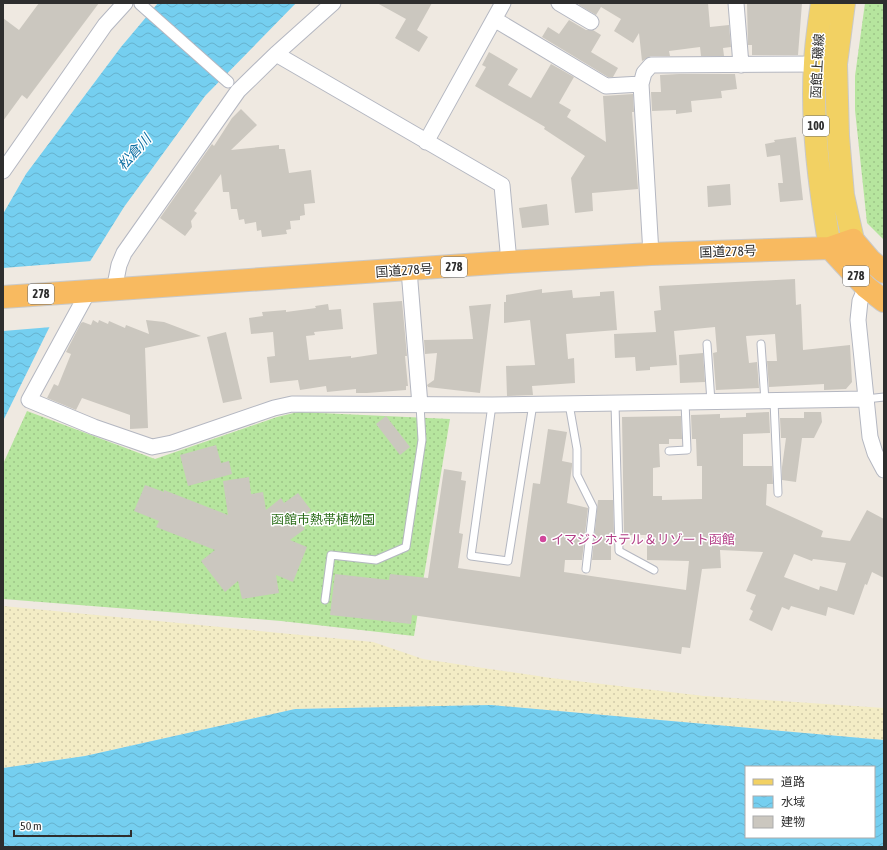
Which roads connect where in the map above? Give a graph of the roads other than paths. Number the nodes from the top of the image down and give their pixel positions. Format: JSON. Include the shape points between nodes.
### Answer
{"nodes":[{"id":1,"x":333,"y":3,"type":"edge"},
{"id":2,"x":503,"y":3,"type":"edge"},
{"id":3,"x":559,"y":3,"type":"edge"},
{"id":4,"x":736,"y":3,"type":"edge"},
{"id":5,"x":822,"y":3,"type":"edge"},
{"id":6,"x":844,"y":3,"type":"edge"},
{"id":7,"x":122,"y":5,"type":"edge"},
{"id":8,"x":142,"y":6,"type":"edge"},
{"id":9,"x":494,"y":19,"type":"junction"},
{"id":10,"x":591,"y":22,"type":"dead end"},
{"id":11,"x":276,"y":54,"type":"junction"},
{"id":12,"x":815,"y":64,"type":"junction"},
{"id":13,"x":836,"y":64,"type":"junction"},
{"id":14,"x":741,"y":65,"type":"junction"},
{"id":15,"x":227,"y":82,"type":"dead end"},
{"id":16,"x":641,"y":84,"type":"junction"},
{"id":17,"x":426,"y":142,"type":"junction"},
{"id":18,"x":3,"y":171,"type":"edge"},
{"id":19,"x":853,"y":240,"type":"junction"},
{"id":20,"x":830,"y":248,"type":"junction"},
{"id":21,"x":651,"y":254,"type":"junction"},
{"id":22,"x":509,"y":262,"type":"junction"},
{"id":23,"x":409,"y":270,"type":"junction"},
{"id":24,"x":884,"y":272,"type":"edge"},
{"id":25,"x":866,"y":287,"type":"junction"},
{"id":26,"x":114,"y":290,"type":"junction"},
{"id":27,"x":83,"y":292,"type":"junction"},
{"id":28,"x":3,"y":297,"type":"edge"},
{"id":29,"x":884,"y":301,"type":"edge"},
{"id":30,"x":707,"y":344,"type":"dead end"},
{"id":31,"x":761,"y":344,"type":"dead end"},
{"id":32,"x":884,"y":397,"type":"edge"},
{"id":33,"x":866,"y":399,"type":"junction"},
{"id":34,"x":770,"y":401,"type":"junction"},
{"id":35,"x":685,"y":402,"type":"junction"},
{"id":36,"x":711,"y":402,"type":"junction"},
{"id":37,"x":533,"y":404,"type":"junction"},
{"id":38,"x":569,"y":404,"type":"junction"},
{"id":39,"x":615,"y":404,"type":"junction"},
{"id":40,"x":492,"y":405,"type":"junction"},
{"id":41,"x":420,"y":406,"type":"junction"},
{"id":42,"x":669,"y":451,"type":"dead end"},
{"id":43,"x":884,"y":470,"type":"edge"},
{"id":44,"x":778,"y":493,"type":"dead end"},
{"id":45,"x":586,"y":569,"type":"dead end"},
{"id":46,"x":654,"y":570,"type":"dead end"},
{"id":47,"x":325,"y":600,"type":"dead end"}],
"edges":[{"from":1,"to":11,"type":"street"},
{"from":2,"to":9,"type":"street"},
{"from":3,"to":10,"type":"street"},
{"from":4,"to":14,"type":"street"},
{"from":5,"to":12,"type":"main road","name":"函館上磯線","number":"100"},
{"from":6,"to":13,"type":"main road","name":"函館上磯線","number":"100"},
{"from":7,"to":18,"type":"street","via":[[67,78]]},
{"from":8,"to":15,"type":"street"},
{"from":9,"to":16,"type":"street","via":[[606,86]]},
{"from":9,"to":17,"type":"street"},
{"from":11,"to":17,"type":"street"},
{"from":11,"to":26,"type":"street","via":[[238,91],[124,253]]},
{"from":12,"to":13,"type":"street"},
{"from":12,"to":14,"type":"street"},
{"from":12,"to":20,"type":"main road","name":"函館上磯線","number":"100","via":[[816,131],[822,199]]},
{"from":13,"to":19,"type":"main road","name":"函館上磯線","number":"100","via":[[843,195]]},
{"from":14,"to":16,"type":"street","via":[[651,65],[644,73]]},
{"from":16,"to":21,"type":"street"},
{"from":17,"to":22,"type":"street","via":[[502,185]]},
{"from":19,"to":20,"type":"highway","name":"国道278号","number":"278"},
{"from":19,"to":24,"type":"highway","number":"278"},
{"from":20,"to":21,"type":"highway","name":"国道278号","number":"278"},
{"from":20,"to":25,"type":"highway","number":"278"},
{"from":21,"to":22,"type":"highway","name":"国道278号","number":"278"},
{"from":22,"to":23,"type":"highway","name":"国道278号","number":"278"},
{"from":23,"to":26,"type":"highway","name":"国道278号","number":"278"},
{"from":23,"to":41,"type":"street"},
{"from":25,"to":29,"type":"highway","number":"278"},
{"from":25,"to":33,"type":"street","via":[[860,301],[858,320]]},
{"from":26,"to":27,"type":"highway","name":"国道278号","number":"278"},
{"from":27,"to":28,"type":"highway","name":"国道278号","number":"278"},
{"from":27,"to":41,"type":"street","via":[[29,400],[94,427],[152,447],[172,443],[292,404]]},
{"from":30,"to":36,"type":"lane"},
{"from":31,"to":34,"type":"lane"},
{"from":32,"to":33,"type":"lane"},
{"from":33,"to":34,"type":"street"},
{"from":33,"to":43,"type":"street","via":[[870,437]]},
{"from":34,"to":36,"type":"street"},
{"from":34,"to":44,"type":"lane"},
{"from":35,"to":36,"type":"street"},
{"from":35,"to":39,"type":"street"},
{"from":35,"to":42,"type":"lane","via":[[687,450]]},
{"from":37,"to":38,"type":"street"},
{"from":37,"to":40,"type":"street"},
{"from":37,"to":40,"type":"lane","via":[[508,561],[471,556]]},
{"from":38,"to":39,"type":"street"},
{"from":38,"to":45,"type":"lane","via":[[577,449],[577,475],[593,507]]},
{"from":39,"to":46,"type":"lane","via":[[619,551]]},
{"from":40,"to":41,"type":"street"},
{"from":41,"to":47,"type":"lane","via":[[422,440],[406,547],[376,560],[331,555]]}]}
